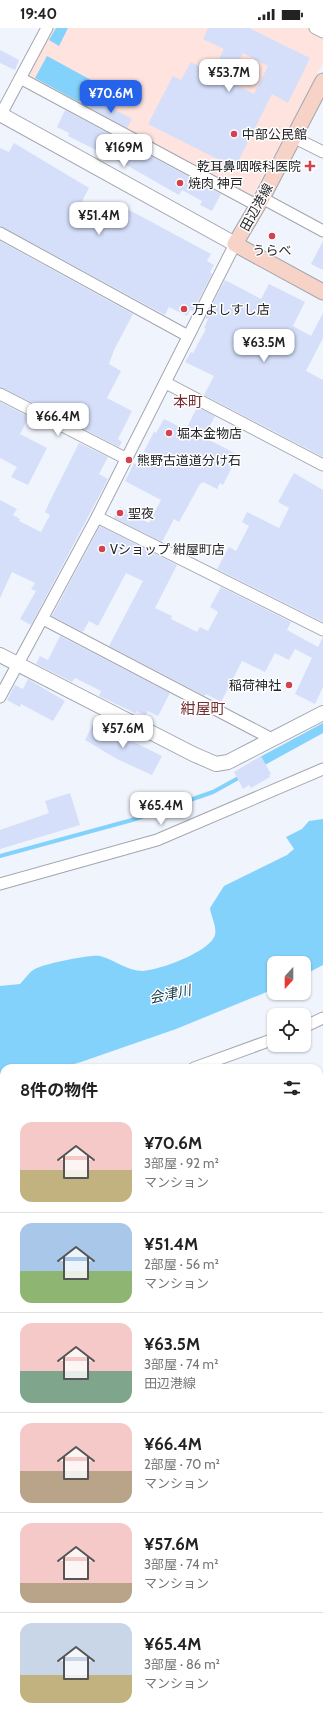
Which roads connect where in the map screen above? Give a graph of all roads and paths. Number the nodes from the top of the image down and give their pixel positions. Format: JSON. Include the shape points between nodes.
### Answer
{"nodes":[{"id":1,"x":47,"y":28,"type":"edge"},
{"id":2,"x":315,"y":28,"type":"edge"},
{"id":3,"x":323,"y":32,"type":"edge"},
{"id":4,"x":20,"y":78,"type":"junction"},
{"id":5,"x":323,"y":81,"type":"edge"},
{"id":6,"x":0,"y":115,"type":"edge"},
{"id":7,"x":294,"y":137,"type":"junction"},
{"id":8,"x":323,"y":152,"type":"edge"},
{"id":9,"x":260,"y":202,"type":"junction"},
{"id":10,"x":323,"y":231,"type":"edge"},
{"id":11,"x":0,"y":233,"type":"edge"},
{"id":12,"x":235,"y":244,"type":"junction"},
{"id":13,"x":323,"y":292,"type":"edge"},
{"id":14,"x":188,"y":336,"type":"junction"},
{"id":15,"x":166,"y":383,"type":"junction"},
{"id":16,"x":0,"y":394,"type":"edge"},
{"id":17,"x":127,"y":459,"type":"junction"},
{"id":18,"x":323,"y":465,"type":"edge"},
{"id":19,"x":97,"y":517,"type":"junction"},
{"id":20,"x":43,"y":618,"type":"junction"},
{"id":21,"x":323,"y":630,"type":"edge"},
{"id":22,"x":0,"y":655,"type":"edge"},
{"id":23,"x":18,"y":664,"type":"junction"},
{"id":24,"x":0,"y":697,"type":"edge"},
{"id":25,"x":323,"y":713,"type":"edge"},
{"id":26,"x":272,"y":739,"type":"junction"},
{"id":27,"x":323,"y":770,"type":"edge"},
{"id":28,"x":0,"y":884,"type":"edge"},
{"id":29,"x":323,"y":1018,"type":"edge"},
{"id":30,"x":311,"y":1024,"type":"edge"},
{"id":31,"x":267,"y":1042,"type":"edge"},
{"id":32,"x":205,"y":1064,"type":"edge"}],
"edges":[{"from":1,"to":4,"type":"street"},
{"from":2,"to":3,"type":"street"},
{"from":4,"to":6,"type":"street"},
{"from":4,"to":9,"type":"street"},
{"from":5,"to":7,"type":"main road","name":"田辺港線"},
{"from":6,"to":12,"type":"street"},
{"from":7,"to":8,"type":"street"},
{"from":7,"to":9,"type":"main road","name":"田辺港線"},
{"from":9,"to":10,"type":"street"},
{"from":9,"to":12,"type":"main road","name":"田辺港線"},
{"from":11,"to":14,"type":"street"},
{"from":12,"to":13,"type":"main road","name":"田辺港線"},
{"from":12,"to":14,"type":"street"},
{"from":14,"to":15,"type":"street"},
{"from":15,"to":17,"type":"street"},
{"from":15,"to":18,"type":"street"},
{"from":16,"to":17,"type":"street"},
{"from":17,"to":19,"type":"street"},
{"from":19,"to":20,"type":"street"},
{"from":19,"to":21,"type":"street"},
{"from":20,"to":23,"type":"street"},
{"from":20,"to":26,"type":"street"},
{"from":22,"to":23,"type":"street"},
{"from":23,"to":24,"type":"street"},
{"from":23,"to":26,"type":"street","via":[[216,764],[228,762]]},
{"from":25,"to":26,"type":"street"},
{"from":27,"to":28,"type":"street","via":[[157,840]]},
{"from":29,"to":30,"type":"street"},
{"from":31,"to":32,"type":"street"}]}
